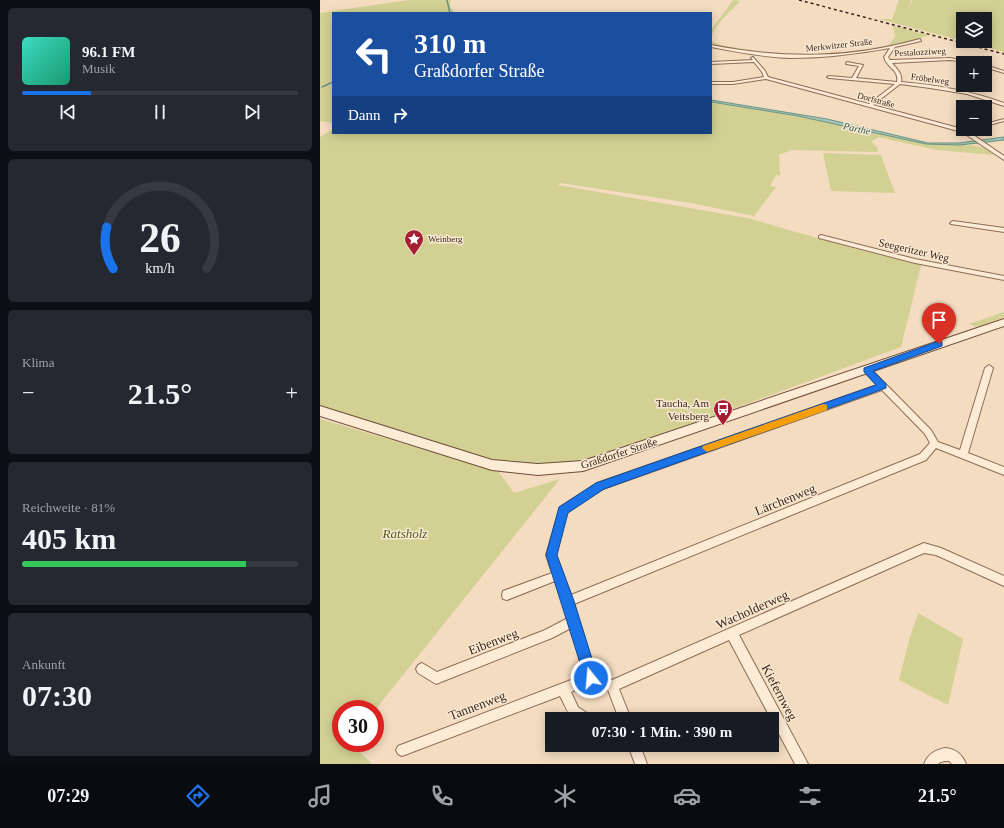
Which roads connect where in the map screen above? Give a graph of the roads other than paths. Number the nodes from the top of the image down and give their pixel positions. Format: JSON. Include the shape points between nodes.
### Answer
{"nodes":[{"id":1,"x":920,"y":40,"type":"dead end"},
{"id":2,"x":712,"y":46,"type":"edge"},
{"id":3,"x":893,"y":47,"type":"junction"},
{"id":4,"x":751,"y":54,"type":"junction"},
{"id":5,"x":956,"y":60,"type":"edge"},
{"id":6,"x":755,"y":61,"type":"junction"},
{"id":7,"x":847,"y":62,"type":"dead end"},
{"id":8,"x":888,"y":62,"type":"junction"},
{"id":9,"x":712,"y":63,"type":"edge"},
{"id":10,"x":992,"y":68,"type":"edge"},
{"id":11,"x":1004,"y":72,"type":"edge"},
{"id":12,"x":829,"y":77,"type":"dead end"},
{"id":13,"x":766,"y":78,"type":"junction"},
{"id":14,"x":853,"y":79,"type":"junction"},
{"id":15,"x":712,"y":83,"type":"edge"},
{"id":16,"x":899,"y":83,"type":"junction"},
{"id":17,"x":1004,"y":105,"type":"edge"},
{"id":18,"x":869,"y":106,"type":"junction"},
{"id":19,"x":1004,"y":120,"type":"edge"},
{"id":20,"x":992,"y":123,"type":"edge"},
{"id":21,"x":956,"y":129,"type":"edge"},
{"id":22,"x":973,"y":136,"type":"edge"},
{"id":23,"x":1004,"y":158,"type":"edge"},
{"id":24,"x":953,"y":223,"type":"dead end"},
{"id":25,"x":1004,"y":230,"type":"edge"},
{"id":26,"x":821,"y":237,"type":"dead end"},
{"id":27,"x":1004,"y":278,"type":"edge"},
{"id":28,"x":1004,"y":322,"type":"edge"},
{"id":29,"x":989,"y":368,"type":"dead end"},
{"id":30,"x":867,"y":370,"type":"junction"},
{"id":31,"x":883,"y":386,"type":"junction"},
{"id":32,"x":320,"y":411,"type":"edge"},
{"id":33,"x":935,"y":444,"type":"junction"},
{"id":34,"x":962,"y":455,"type":"junction"},
{"id":35,"x":1004,"y":471,"type":"edge"},
{"id":36,"x":559,"y":575,"type":"junction"},
{"id":37,"x":1004,"y":581,"type":"edge"},
{"id":38,"x":507,"y":595,"type":"dead end"},
{"id":39,"x":568,"y":601,"type":"junction"},
{"id":40,"x":574,"y":621,"type":"junction"},
{"id":41,"x":732,"y":634,"type":"junction"},
{"id":42,"x":422,"y":669,"type":"dead end"},
{"id":43,"x":591,"y":678,"type":"junction"},
{"id":44,"x":612,"y":686,"type":"junction"},
{"id":45,"x":563,"y":688,"type":"junction"},
{"id":46,"x":576,"y":712,"type":"edge"},
{"id":47,"x":622,"y":712,"type":"edge"},
{"id":48,"x":402,"y":750,"type":"dead end"},
{"id":49,"x":637,"y":752,"type":"edge"},
{"id":50,"x":641,"y":764,"type":"edge"},
{"id":51,"x":802,"y":764,"type":"edge"},
{"id":52,"x":930,"y":764,"type":"edge"},
{"id":53,"x":960,"y":764,"type":"edge"}],
"edges":[{"from":1,"to":3,"type":"street","name":"Merkwitzer Straße"},
{"from":2,"to":4,"type":"street","name":"Merkwitzer Straße"},
{"from":3,"to":4,"type":"street","name":"Merkwitzer Straße","via":[[808,58]]},
{"from":3,"to":8,"type":"street","via":[[886,54]]},
{"from":4,"to":6,"type":"street"},
{"from":5,"to":8,"type":"street","name":"Pestalozziweg"},
{"from":6,"to":9,"type":"street"},
{"from":6,"to":13,"type":"street"},
{"from":7,"to":14,"type":"street","via":[[861,65]]},
{"from":8,"to":16,"type":"street","via":[[900,74]]},
{"from":10,"to":11,"type":"street"},
{"from":12,"to":14,"type":"street","name":"Fröbelweg"},
{"from":13,"to":15,"type":"street"},
{"from":13,"to":18,"type":"street","name":"Dorfstraße"},
{"from":14,"to":16,"type":"street","name":"Fröbelweg"},
{"from":16,"to":17,"type":"street","name":"Fröbelweg","via":[[940,88]]},
{"from":16,"to":18,"type":"street"},
{"from":18,"to":21,"type":"street","name":"Dorfstraße"},
{"from":19,"to":20,"type":"street"},
{"from":22,"to":23,"type":"street","name":"Dorfstraße"},
{"from":24,"to":25,"type":"street"},
{"from":26,"to":27,"type":"street","name":"Seegeritzer Weg","via":[[914,261]]},
{"from":28,"to":30,"type":"street","name":"Graßdorfer Straße"},
{"from":29,"to":34,"type":"street"},
{"from":30,"to":31,"type":"street"},
{"from":30,"to":32,"type":"street","name":"Graßdorfer Straße","via":[[583,466],[556,469],[526,470],[492,465]]},
{"from":31,"to":33,"type":"street","via":[[928,432]]},
{"from":31,"to":36,"type":"street","via":[[600,486],[563,510],[551,555]]},
{"from":33,"to":34,"type":"street"},
{"from":33,"to":39,"type":"street","name":"Lärchenweg","via":[[923,457]]},
{"from":34,"to":35,"type":"street"},
{"from":36,"to":38,"type":"street"},
{"from":36,"to":39,"type":"street"},
{"from":37,"to":41,"type":"street","name":"Wacholderweg","via":[[937,551],[924,548]]},
{"from":39,"to":40,"type":"street"},
{"from":40,"to":42,"type":"street","name":"Eibenweg","via":[[548,634],[436,678]]},
{"from":40,"to":43,"type":"street"},
{"from":41,"to":44,"type":"street","name":"Wacholderweg"},
{"from":41,"to":51,"type":"street","name":"Kiefernweg"},
{"from":43,"to":44,"type":"street"},
{"from":43,"to":45,"type":"street","name":"Tannenweg"},
{"from":44,"to":47,"type":"street"},
{"from":45,"to":46,"type":"street"},
{"from":45,"to":48,"type":"street","name":"Tannenweg"},
{"from":49,"to":50,"type":"street"},
{"from":52,"to":53,"type":"street","via":[[933,758],[941,754],[952,756]]}]}
